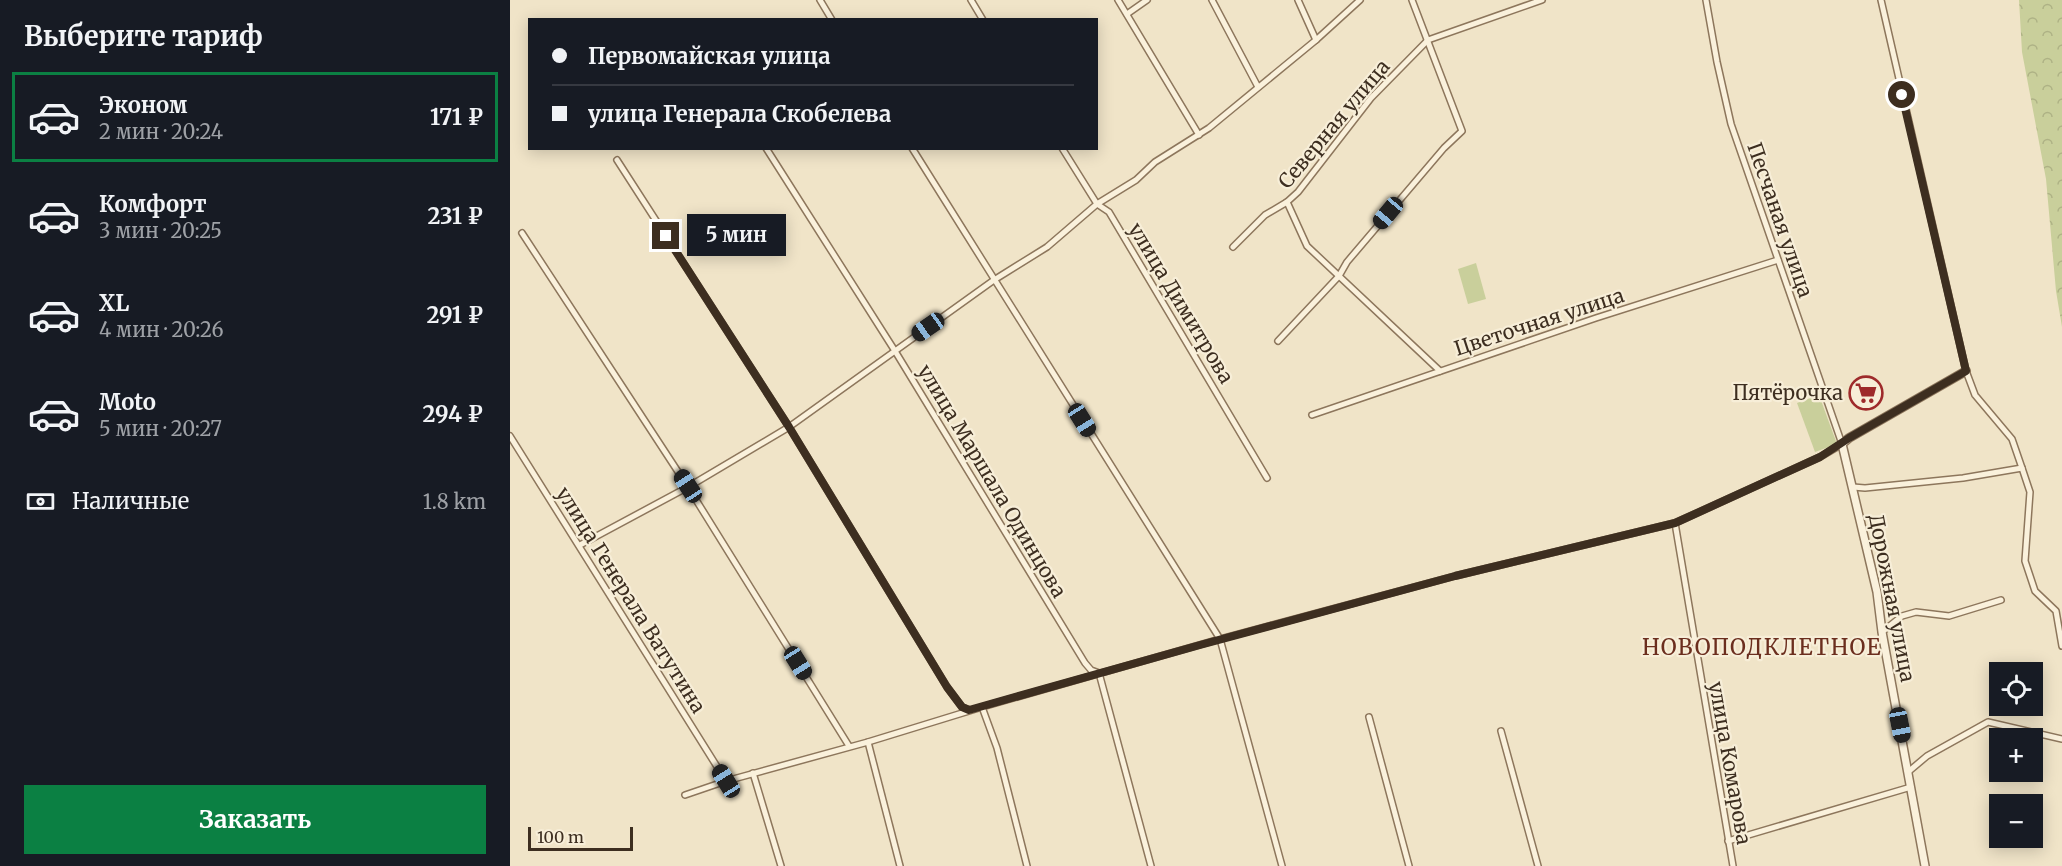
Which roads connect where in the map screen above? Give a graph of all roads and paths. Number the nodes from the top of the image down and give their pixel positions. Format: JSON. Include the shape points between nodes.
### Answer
{"nodes":[{"id":1,"x":820,"y":0,"type":"edge"},
{"id":2,"x":971,"y":0,"type":"edge"},
{"id":3,"x":1118,"y":0,"type":"edge"},
{"id":4,"x":1147,"y":0,"type":"edge"},
{"id":5,"x":1212,"y":0,"type":"edge"},
{"id":6,"x":1298,"y":0,"type":"edge"},
{"id":7,"x":1360,"y":0,"type":"edge"},
{"id":8,"x":1412,"y":0,"type":"edge"},
{"id":9,"x":1542,"y":0,"type":"edge"},
{"id":10,"x":1706,"y":0,"type":"edge"},
{"id":11,"x":1881,"y":0,"type":"edge"},
{"id":12,"x":1127,"y":14,"type":"junction"},
{"id":13,"x":831,"y":18,"type":"edge"},
{"id":14,"x":982,"y":18,"type":"edge"},
{"id":15,"x":1316,"y":40,"type":"junction"},
{"id":16,"x":1428,"y":40,"type":"junction"},
{"id":17,"x":1258,"y":87,"type":"junction"},
{"id":18,"x":1199,"y":135,"type":"junction"},
{"id":19,"x":767,"y":150,"type":"edge"},
{"id":20,"x":913,"y":150,"type":"edge"},
{"id":21,"x":1063,"y":150,"type":"edge"},
{"id":22,"x":617,"y":159,"type":"dead end"},
{"id":23,"x":1287,"y":202,"type":"junction"},
{"id":24,"x":1097,"y":204,"type":"junction"},
{"id":25,"x":522,"y":233,"type":"dead end"},
{"id":26,"x":1233,"y":247,"type":"dead end"},
{"id":27,"x":1778,"y":260,"type":"junction"},
{"id":28,"x":1339,"y":276,"type":"junction"},
{"id":29,"x":994,"y":280,"type":"junction"},
{"id":30,"x":1278,"y":341,"type":"dead end"},
{"id":31,"x":895,"y":351,"type":"junction"},
{"id":32,"x":1440,"y":371,"type":"junction"},
{"id":33,"x":1966,"y":371,"type":"junction"},
{"id":34,"x":1312,"y":415,"type":"dead end"},
{"id":35,"x":789,"y":427,"type":"junction"},
{"id":36,"x":510,"y":436,"type":"edge"},
{"id":37,"x":1842,"y":444,"type":"junction"},
{"id":38,"x":2022,"y":468,"type":"junction"},
{"id":39,"x":1267,"y":478,"type":"dead end"},
{"id":40,"x":688,"y":486,"type":"junction"},
{"id":41,"x":1853,"y":487,"type":"junction"},
{"id":42,"x":1675,"y":523,"type":"junction"},
{"id":43,"x":580,"y":545,"type":"junction"},
{"id":44,"x":2001,"y":600,"type":"dead end"},
{"id":45,"x":1882,"y":632,"type":"junction"},
{"id":46,"x":1220,"y":639,"type":"junction"},
{"id":47,"x":2062,"y":646,"type":"edge"},
{"id":48,"x":1099,"y":673,"type":"junction"},
{"id":49,"x":982,"y":706,"type":"junction"},
{"id":50,"x":969,"y":710,"type":"junction"},
{"id":51,"x":1370,"y":717,"type":"dead end"},
{"id":52,"x":1501,"y":731,"type":"dead end"},
{"id":53,"x":2062,"y":739,"type":"edge"},
{"id":54,"x":868,"y":742,"type":"junction"},
{"id":55,"x":849,"y":746,"type":"junction"},
{"id":56,"x":1908,"y":772,"type":"junction"},
{"id":57,"x":753,"y":773,"type":"junction"},
{"id":58,"x":726,"y":781,"type":"junction"},
{"id":59,"x":1911,"y":787,"type":"junction"},
{"id":60,"x":685,"y":795,"type":"dead end"},
{"id":61,"x":1728,"y":841,"type":"junction"},
{"id":62,"x":781,"y":866,"type":"edge"},
{"id":63,"x":900,"y":866,"type":"edge"},
{"id":64,"x":1027,"y":866,"type":"edge"},
{"id":65,"x":1151,"y":866,"type":"edge"},
{"id":66,"x":1282,"y":866,"type":"edge"},
{"id":67,"x":1409,"y":866,"type":"edge"},
{"id":68,"x":1538,"y":866,"type":"edge"},
{"id":69,"x":1733,"y":866,"type":"edge"},
{"id":70,"x":1925,"y":866,"type":"edge"}],
"edges":[{"from":1,"to":13,"type":"street"},
{"from":2,"to":14,"type":"street"},
{"from":3,"to":12,"type":"street"},
{"from":4,"to":12,"type":"street"},
{"from":5,"to":17,"type":"street"},
{"from":6,"to":15,"type":"street"},
{"from":7,"to":15,"type":"street"},
{"from":8,"to":16,"type":"street"},
{"from":9,"to":16,"type":"street"},
{"from":10,"to":27,"type":"street","name":"Песчаная улица","via":[[1731,124]]},
{"from":11,"to":33,"type":"street"},
{"from":12,"to":18,"type":"street"},
{"from":15,"to":17,"type":"street"},
{"from":16,"to":23,"type":"street","name":"Северная улица","via":[[1371,98]]},
{"from":16,"to":28,"type":"street","via":[[1462,131],[1443,148]]},
{"from":17,"to":18,"type":"street"},
{"from":18,"to":24,"type":"street"},
{"from":19,"to":31,"type":"street","name":"улица Маршала Одинцова"},
{"from":20,"to":29,"type":"street"},
{"from":21,"to":24,"type":"street","name":"улица Димитрова"},
{"from":22,"to":35,"type":"street"},
{"from":23,"to":26,"type":"street","name":"Северная улица","via":[[1264,215]]},
{"from":23,"to":28,"type":"street","via":[[1303,242]]},
{"from":24,"to":29,"type":"street","via":[[1047,247]]},
{"from":24,"to":39,"type":"street","name":"улица Димитрова","via":[[1109,212]]},
{"from":25,"to":40,"type":"street"},
{"from":27,"to":32,"type":"street","name":"Цветочная улица"},
{"from":27,"to":37,"type":"street","name":"Песчаная улица"},
{"from":28,"to":30,"type":"street"},
{"from":28,"to":32,"type":"street"},
{"from":29,"to":31,"type":"street"},
{"from":29,"to":46,"type":"street"},
{"from":31,"to":35,"type":"street"},
{"from":31,"to":48,"type":"street","name":"улица Маршала Одинцова","via":[[1085,663]]},
{"from":32,"to":34,"type":"street","name":"Цветочная улица"},
{"from":33,"to":37,"type":"street"},
{"from":33,"to":38,"type":"street","via":[[1975,394],[2012,439]]},
{"from":35,"to":40,"type":"street"},
{"from":35,"to":50,"type":"street","via":[[947,687]]},
{"from":36,"to":43,"type":"street","name":"улица Генерала Ватутина"},
{"from":37,"to":41,"type":"street","name":"Дорожная улица"},
{"from":37,"to":42,"type":"street"},
{"from":38,"to":41,"type":"street","via":[[1952,479]]},
{"from":38,"to":47,"type":"street","via":[[2030,492],[2025,561],[2035,591],[2056,612]]},
{"from":40,"to":43,"type":"street"},
{"from":40,"to":55,"type":"street"},
{"from":41,"to":45,"type":"street","name":"Дорожная улица"},
{"from":42,"to":46,"type":"street"},
{"from":42,"to":61,"type":"street","name":"улица Комарова"},
{"from":43,"to":58,"type":"street","name":"улица Генерала Ватутина"},
{"from":44,"to":45,"type":"street","via":[[1949,616],[1916,612],[1902,616]]},
{"from":45,"to":56,"type":"street","name":"Дорожная улица"},
{"from":46,"to":48,"type":"street"},
{"from":46,"to":66,"type":"street"},
{"from":48,"to":49,"type":"street"},
{"from":48,"to":65,"type":"street"},
{"from":49,"to":50,"type":"street"},
{"from":49,"to":64,"type":"street","via":[[997,748]]},
{"from":50,"to":54,"type":"street"},
{"from":51,"to":67,"type":"street"},
{"from":52,"to":68,"type":"street"},
{"from":53,"to":56,"type":"street","via":[[1988,722],[1927,756]]},
{"from":54,"to":55,"type":"street"},
{"from":54,"to":63,"type":"street"},
{"from":55,"to":57,"type":"street"},
{"from":56,"to":59,"type":"street","name":"Дорожная улица"},
{"from":57,"to":58,"type":"street"},
{"from":57,"to":62,"type":"street"},
{"from":58,"to":60,"type":"street"},
{"from":59,"to":61,"type":"street"},
{"from":59,"to":70,"type":"street","name":"Дорожная улица"},
{"from":61,"to":69,"type":"street","name":"улица Комарова"}]}
